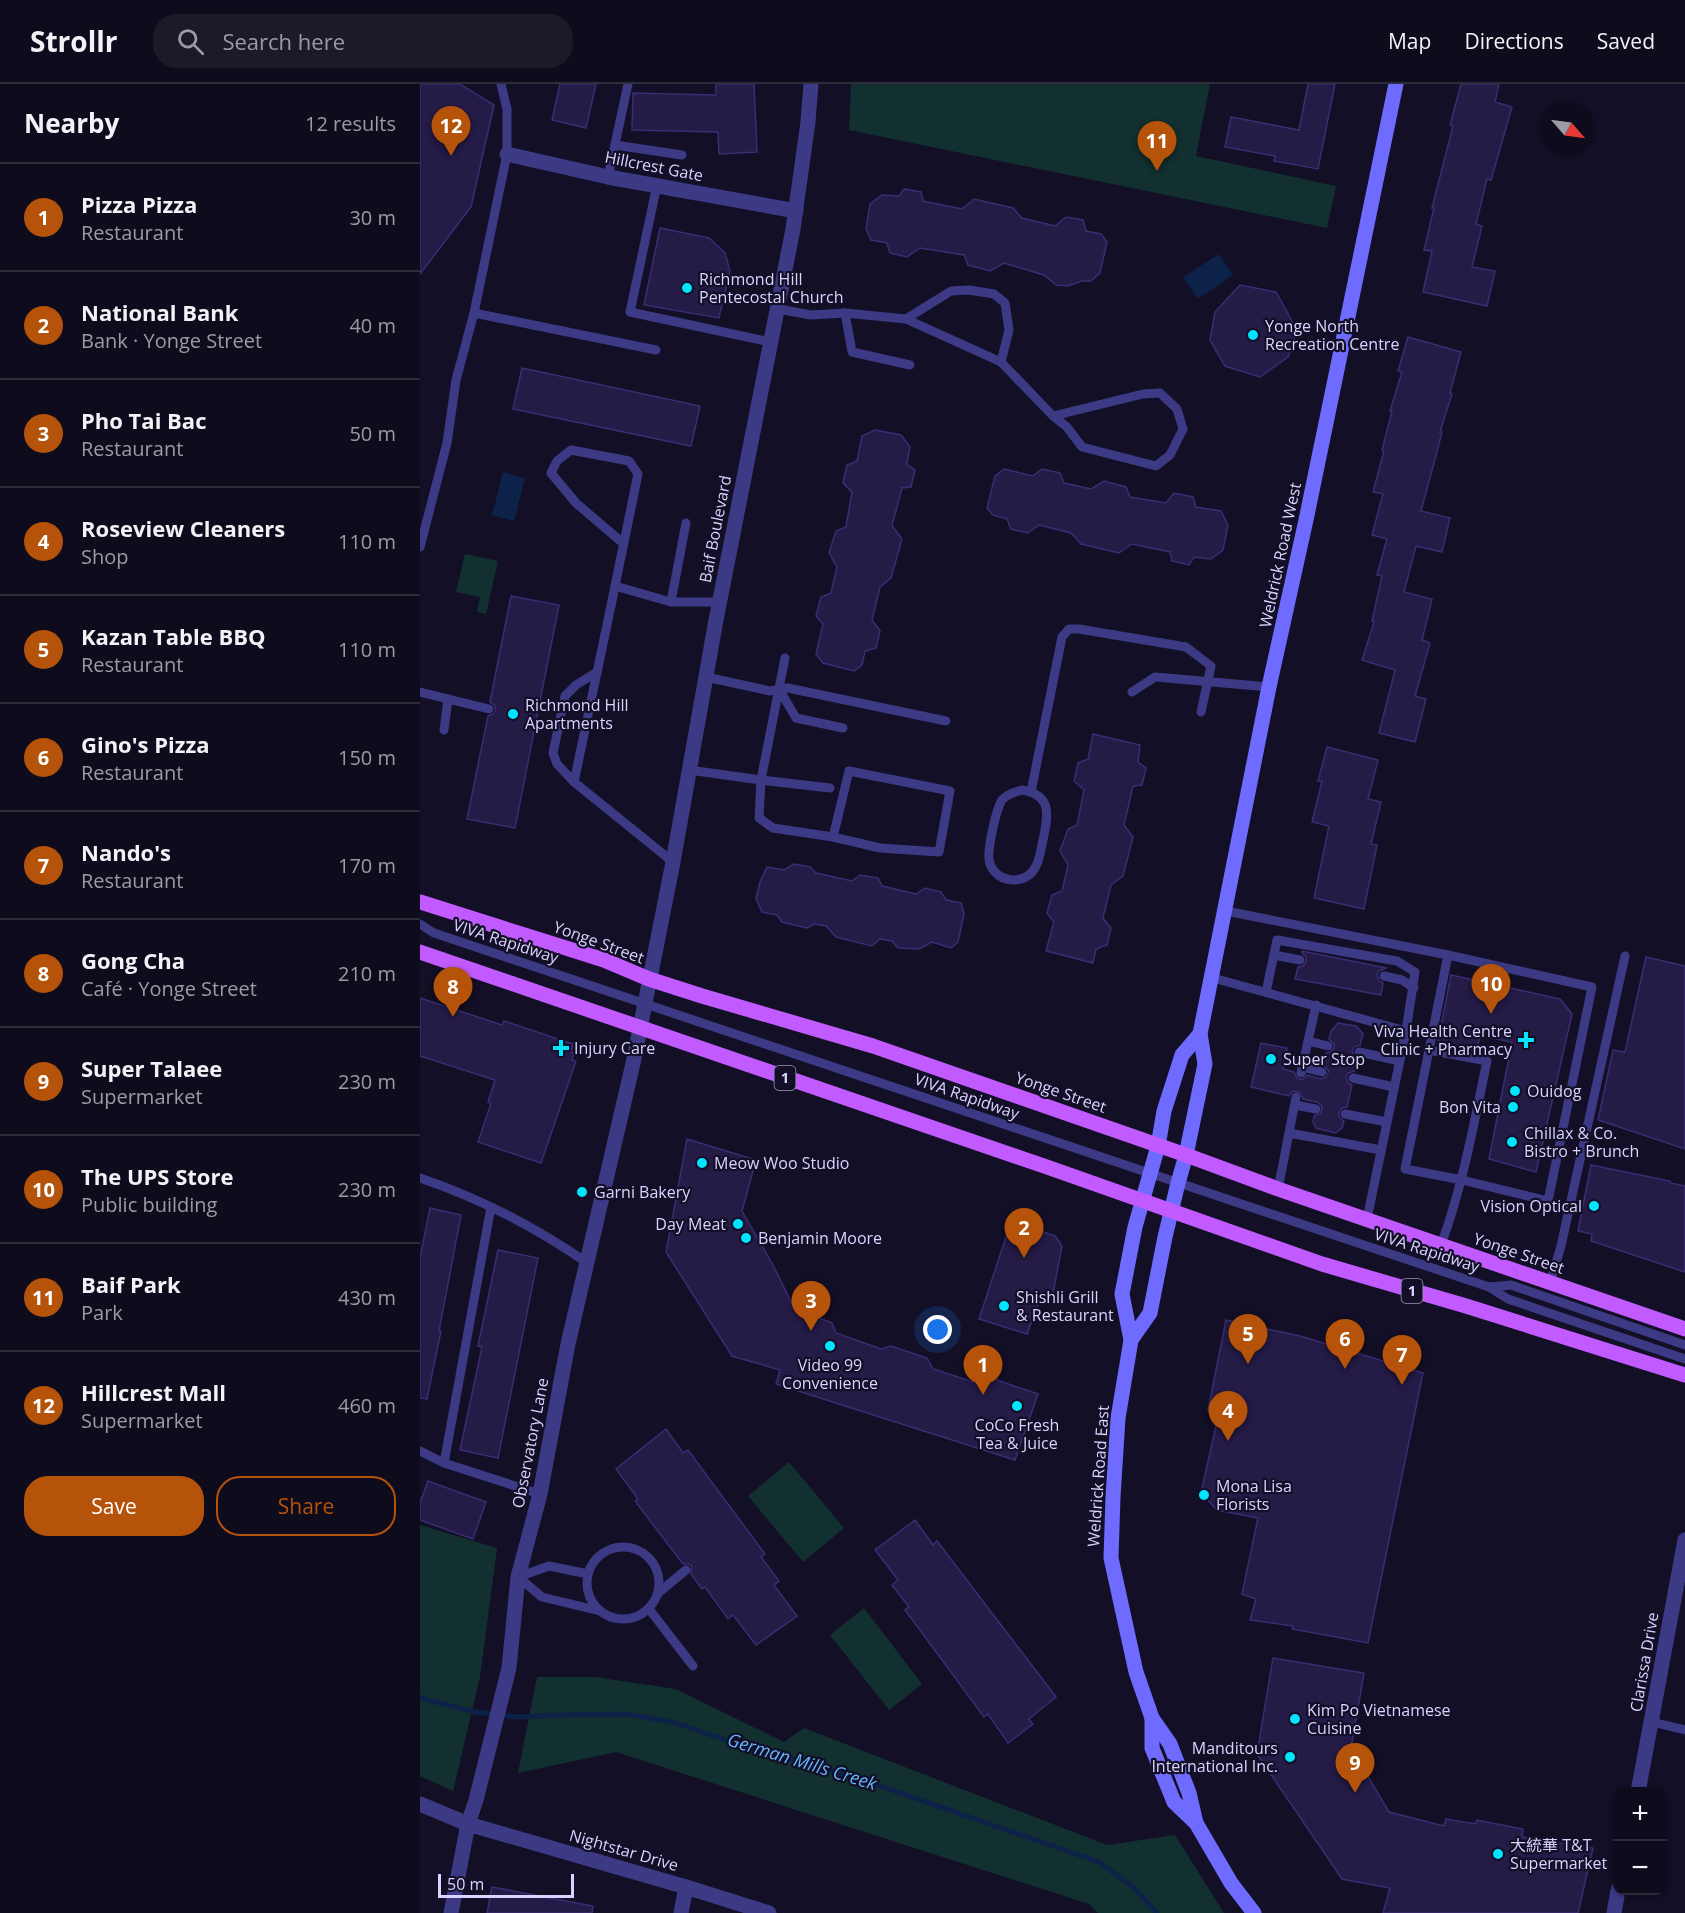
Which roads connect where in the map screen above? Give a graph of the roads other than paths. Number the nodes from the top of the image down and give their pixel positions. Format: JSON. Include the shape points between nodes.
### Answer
{"nodes":[{"id":1,"x":501,"y":84,"type":"edge"},
{"id":2,"x":628,"y":84,"type":"edge"},
{"id":3,"x":811,"y":84,"type":"edge"},
{"id":4,"x":1396,"y":84,"type":"edge"},
{"id":5,"x":615,"y":145,"type":"junction"},
{"id":6,"x":507,"y":154,"type":"junction"},
{"id":7,"x":682,"y":155,"type":"dead end"},
{"id":8,"x":608,"y":177,"type":"junction"},
{"id":9,"x":657,"y":186,"type":"junction"},
{"id":10,"x":796,"y":211,"type":"junction"},
{"id":11,"x":778,"y":309,"type":"junction"},
{"id":12,"x":474,"y":313,"type":"junction"},
{"id":13,"x":846,"y":313,"type":"junction"},
{"id":14,"x":906,"y":318,"type":"junction"},
{"id":15,"x":770,"y":342,"type":"junction"},
{"id":16,"x":656,"y":350,"type":"dead end"},
{"id":17,"x":1001,"y":362,"type":"junction"},
{"id":18,"x":910,"y":365,"type":"dead end"},
{"id":19,"x":1053,"y":416,"type":"junction"},
{"id":20,"x":686,"y":523,"type":"dead end"},
{"id":21,"x":420,"y":543,"type":"edge"},
{"id":22,"x":624,"y":544,"type":"junction"},
{"id":23,"x":615,"y":586,"type":"junction"},
{"id":24,"x":671,"y":602,"type":"junction"},
{"id":25,"x":719,"y":603,"type":"junction"},
{"id":26,"x":785,"y":658,"type":"dead end"},
{"id":27,"x":597,"y":672,"type":"junction"},
{"id":28,"x":706,"y":676,"type":"junction"},
{"id":29,"x":1208,"y":682,"type":"junction"},
{"id":30,"x":1269,"y":687,"type":"junction"},
{"id":31,"x":779,"y":689,"type":"junction"},
{"id":32,"x":420,"y":692,"type":"edge"},
{"id":33,"x":1132,"y":692,"type":"dead end"},
{"id":34,"x":448,"y":699,"type":"junction"},
{"id":35,"x":489,"y":709,"type":"dead end"},
{"id":36,"x":1201,"y":712,"type":"dead end"},
{"id":37,"x":946,"y":721,"type":"dead end"},
{"id":38,"x":843,"y":728,"type":"dead end"},
{"id":39,"x":444,"y":730,"type":"dead end"},
{"id":40,"x":689,"y":771,"type":"junction"},
{"id":41,"x":761,"y":780,"type":"junction"},
{"id":42,"x":574,"y":782,"type":"junction"},
{"id":43,"x":831,"y":788,"type":"dead end"},
{"id":44,"x":1030,"y":792,"type":"junction"},
{"id":45,"x":833,"y":837,"type":"junction"},
{"id":46,"x":673,"y":862,"type":"junction"},
{"id":47,"x":420,"y":902,"type":"edge"},
{"id":48,"x":1226,"y":911,"type":"junction"},
{"id":49,"x":420,"y":924,"type":"edge"},
{"id":50,"x":420,"y":932,"type":"edge"},
{"id":51,"x":434,"y":933,"type":"junction"},
{"id":52,"x":420,"y":952,"type":"edge"},
{"id":53,"x":1274,"y":955,"type":"junction"},
{"id":54,"x":1448,"y":955,"type":"junction"},
{"id":55,"x":1625,"y":956,"type":"dead end"},
{"id":56,"x":1300,"y":960,"type":"dead end"},
{"id":57,"x":1384,"y":976,"type":"dead end"},
{"id":58,"x":1213,"y":978,"type":"junction"},
{"id":59,"x":649,"y":979,"type":"junction"},
{"id":60,"x":1414,"y":988,"type":"junction"},
{"id":61,"x":1266,"y":992,"type":"junction"},
{"id":62,"x":644,"y":1003,"type":"junction"},
{"id":63,"x":1316,"y":1005,"type":"junction"},
{"id":64,"x":639,"y":1027,"type":"junction"},
{"id":65,"x":1406,"y":1031,"type":"junction"},
{"id":66,"x":1200,"y":1034,"type":"junction"},
{"id":67,"x":1308,"y":1041,"type":"junction"},
{"id":68,"x":1328,"y":1046,"type":"dead end"},
{"id":69,"x":1429,"y":1050,"type":"junction"},
{"id":70,"x":1359,"y":1052,"type":"dead end"},
{"id":71,"x":1400,"y":1061,"type":"junction"},
{"id":72,"x":1322,"y":1072,"type":"dead end"},
{"id":73,"x":1353,"y":1078,"type":"dead end"},
{"id":74,"x":1394,"y":1087,"type":"junction"},
{"id":75,"x":1316,"y":1109,"type":"dead end"},
{"id":76,"x":1345,"y":1114,"type":"dead end"},
{"id":77,"x":1387,"y":1122,"type":"junction"},
{"id":78,"x":1289,"y":1133,"type":"junction"},
{"id":79,"x":1158,"y":1146,"type":"junction"},
{"id":80,"x":1381,"y":1150,"type":"junction"},
{"id":81,"x":1186,"y":1155,"type":"junction"},
{"id":82,"x":1150,"y":1173,"type":"junction"},
{"id":83,"x":420,"y":1178,"type":"edge"},
{"id":84,"x":1462,"y":1180,"type":"junction"},
{"id":85,"x":1178,"y":1183,"type":"junction"},
{"id":86,"x":1278,"y":1189,"type":"junction"},
{"id":87,"x":1142,"y":1200,"type":"junction"},
{"id":88,"x":491,"y":1207,"type":"junction"},
{"id":89,"x":1171,"y":1210,"type":"junction"},
{"id":90,"x":1367,"y":1220,"type":"junction"},
{"id":91,"x":1441,"y":1245,"type":"junction"},
{"id":92,"x":586,"y":1262,"type":"junction"},
{"id":93,"x":1550,"y":1282,"type":"junction"},
{"id":94,"x":1489,"y":1287,"type":"junction"},
{"id":95,"x":1685,"y":1329,"type":"edge"},
{"id":96,"x":1131,"y":1340,"type":"junction"},
{"id":97,"x":1685,"y":1345,"type":"edge"},
{"id":98,"x":1685,"y":1359,"type":"edge"},
{"id":99,"x":1685,"y":1375,"type":"edge"},
{"id":100,"x":420,"y":1451,"type":"edge"},
{"id":101,"x":444,"y":1463,"type":"junction"},
{"id":102,"x":540,"y":1494,"type":"junction"},
{"id":103,"x":1685,"y":1540,"type":"edge"},
{"id":104,"x":686,"y":1570,"type":"dead end"},
{"id":105,"x":588,"y":1574,"type":"junction"},
{"id":106,"x":518,"y":1577,"type":"junction"},
{"id":107,"x":657,"y":1594,"type":"junction"},
{"id":108,"x":649,"y":1609,"type":"junction"},
{"id":109,"x":602,"y":1611,"type":"junction"},
{"id":110,"x":693,"y":1666,"type":"dead end"},
{"id":111,"x":1652,"y":1722,"type":"junction"},
{"id":112,"x":1685,"y":1730,"type":"edge"},
{"id":113,"x":1639,"y":1787,"type":"edge"},
{"id":114,"x":420,"y":1804,"type":"edge"},
{"id":115,"x":468,"y":1824,"type":"junction"},
{"id":116,"x":686,"y":1887,"type":"junction"},
{"id":117,"x":1617,"y":1895,"type":"edge"},
{"id":118,"x":451,"y":1913,"type":"edge"},
{"id":119,"x":681,"y":1913,"type":"edge"},
{"id":120,"x":769,"y":1913,"type":"edge"},
{"id":121,"x":1254,"y":1913,"type":"edge"},
{"id":122,"x":1614,"y":1913,"type":"edge"}],
"edges":[{"from":1,"to":6,"type":"lane","via":[[507,109]]},
{"from":2,"to":5,"type":"lane"},
{"from":3,"to":10,"type":"street","name":"Baif Boulevard"},
{"from":4,"to":30,"type":"street","name":"Weldrick Road West"},
{"from":5,"to":7,"type":"lane"},
{"from":5,"to":8,"type":"lane"},
{"from":6,"to":8,"type":"street","name":"Hillcrest Gate"},
{"from":6,"to":12,"type":"lane"},
{"from":8,"to":9,"type":"street","name":"Hillcrest Gate"},
{"from":9,"to":10,"type":"street","name":"Hillcrest Gate"},
{"from":9,"to":15,"type":"lane","via":[[630,312]]},
{"from":10,"to":11,"type":"street","name":"Baif Boulevard"},
{"from":11,"to":13,"type":"lane","via":[[812,315]]},
{"from":11,"to":15,"type":"street","name":"Baif Boulevard"},
{"from":12,"to":16,"type":"lane"},
{"from":12,"to":21,"type":"lane","via":[[456,380],[447,443]]},
{"from":13,"to":14,"type":"lane"},
{"from":13,"to":18,"type":"lane","via":[[852,352]]},
{"from":14,"to":17,"type":"lane"},
{"from":14,"to":17,"type":"lane","via":[[951,291],[994,294],[1005,303],[1009,330]]},
{"from":15,"to":25,"type":"street","name":"Baif Boulevard"},
{"from":17,"to":19,"type":"lane"},
{"from":19,"to":19,"type":"lane","via":[[1082,447],[1156,466],[1170,455],[1183,429],[1177,408],[1160,393]]},
{"from":20,"to":24,"type":"lane"},
{"from":22,"to":22,"type":"lane","via":[[638,474],[629,461],[571,450],[557,461],[551,473],[576,503]]},
{"from":22,"to":23,"type":"lane"},
{"from":23,"to":24,"type":"lane"},
{"from":23,"to":27,"type":"lane"},
{"from":24,"to":25,"type":"lane"},
{"from":25,"to":28,"type":"street","name":"Baif Boulevard"},
{"from":26,"to":31,"type":"lane"},
{"from":27,"to":42,"type":"lane"},
{"from":27,"to":42,"type":"lane","via":[[565,696],[555,741],[553,753],[557,764]]},
{"from":28,"to":31,"type":"lane","via":[[770,691]]},
{"from":28,"to":40,"type":"street","name":"Baif Boulevard"},
{"from":29,"to":30,"type":"lane"},
{"from":29,"to":33,"type":"lane","via":[[1155,677]]},
{"from":29,"to":36,"type":"lane"},
{"from":29,"to":44,"type":"lane","via":[[1211,666],[1186,647],[1069,629],[1062,637]]},
{"from":30,"to":48,"type":"street","name":"Weldrick Road West"},
{"from":31,"to":37,"type":"lane"},
{"from":31,"to":38,"type":"lane","via":[[796,718]]},
{"from":31,"to":41,"type":"lane"},
{"from":32,"to":34,"type":"lane"},
{"from":34,"to":35,"type":"lane"},
{"from":34,"to":39,"type":"lane"},
{"from":40,"to":41,"type":"lane"},
{"from":40,"to":46,"type":"street","name":"Baif Boulevard"},
{"from":41,"to":43,"type":"lane"},
{"from":41,"to":45,"type":"lane","via":[[759,818],[773,828]]},
{"from":42,"to":46,"type":"lane"},
{"from":44,"to":44,"type":"lane","via":[[1038,795],[1047,810],[1039,858],[1032,873],[1009,880],[994,872],[988,856],[998,809],[1001,801],[1014,792]]},
{"from":45,"to":45,"type":"lane","via":[[880,848],[939,852],[950,791],[849,771]]},
{"from":46,"to":59,"type":"street","name":"Baif Boulevard"},
{"from":47,"to":59,"type":"main road","name":"Yonge Street","via":[[604,960]]},
{"from":48,"to":54,"type":"lane"},
{"from":48,"to":58,"type":"street","name":"Weldrick Road West"},
{"from":49,"to":51,"type":"lane","name":"VIVA Rapidway"},
{"from":50,"to":51,"type":"lane","name":"VIVA Rapidway"},
{"from":51,"to":62,"type":"lane","name":"VIVA Rapidway"},
{"from":52,"to":64,"type":"main road","number":"1"},
{"from":53,"to":56,"type":"lane"},
{"from":53,"to":60,"type":"lane","via":[[1277,940],[1397,961],[1415,972]]},
{"from":53,"to":61,"type":"lane"},
{"from":54,"to":69,"type":"lane"},
{"from":54,"to":84,"type":"lane","via":[[1592,987],[1548,1201]]},
{"from":55,"to":93,"type":"lane"},
{"from":57,"to":60,"type":"lane"},
{"from":58,"to":61,"type":"lane"},
{"from":58,"to":66,"type":"street","name":"Weldrick Road West"},
{"from":59,"to":62,"type":"street","name":"Observatory Lane"},
{"from":59,"to":79,"type":"main road","name":"Yonge Street","via":[[873,1046]]},
{"from":60,"to":65,"type":"lane"},
{"from":61,"to":63,"type":"lane"},
{"from":62,"to":64,"type":"street","name":"Observatory Lane"},
{"from":62,"to":82,"type":"lane","name":"VIVA Rapidway"},
{"from":63,"to":65,"type":"lane"},
{"from":63,"to":67,"type":"lane"},
{"from":64,"to":87,"type":"main road","number":"1"},
{"from":64,"to":92,"type":"street","name":"Observatory Lane"},
{"from":65,"to":71,"type":"lane"},
{"from":66,"to":79,"type":"street","name":"Weldrick Road West","via":[[1182,1055],[1164,1111]]},
{"from":66,"to":81,"type":"street","name":"Weldrick Road West","via":[[1205,1064]]},
{"from":67,"to":68,"type":"lane"},
{"from":67,"to":72,"type":"lane","via":[[1301,1070]]},
{"from":69,"to":84,"type":"lane","via":[[1406,1169]]},
{"from":69,"to":84,"type":"lane","via":[[1487,1061]]},
{"from":70,"to":71,"type":"lane"},
{"from":71,"to":74,"type":"lane"},
{"from":73,"to":74,"type":"lane"},
{"from":74,"to":77,"type":"lane"},
{"from":75,"to":78,"type":"lane","via":[[1295,1101]]},
{"from":76,"to":77,"type":"lane"},
{"from":77,"to":80,"type":"lane"},
{"from":78,"to":80,"type":"lane"},
{"from":78,"to":86,"type":"lane"},
{"from":79,"to":81,"type":"main road","name":"Yonge Street"},
{"from":79,"to":82,"type":"street","name":"Weldrick Road East"},
{"from":80,"to":90,"type":"lane"},
{"from":81,"to":85,"type":"street","name":"Weldrick Road East"},
{"from":81,"to":86,"type":"main road","name":"Yonge Street"},
{"from":82,"to":85,"type":"lane","name":"VIVA Rapidway"},
{"from":82,"to":87,"type":"street","name":"Weldrick Road East"},
{"from":83,"to":88,"type":"lane"},
{"from":84,"to":91,"type":"lane"},
{"from":85,"to":89,"type":"street","name":"Weldrick Road East"},
{"from":85,"to":94,"type":"lane","name":"VIVA Rapidway"},
{"from":86,"to":90,"type":"main road","name":"Yonge Street"},
{"from":87,"to":89,"type":"main road","number":"1"},
{"from":87,"to":96,"type":"street","name":"Weldrick Road East","via":[[1122,1294]]},
{"from":88,"to":92,"type":"lane"},
{"from":88,"to":101,"type":"lane"},
{"from":89,"to":96,"type":"street","name":"Weldrick Road East","via":[[1150,1313]]},
{"from":89,"to":99,"type":"main road","number":"1","via":[[1322,1264]]},
{"from":90,"to":91,"type":"main road","name":"Yonge Street"},
{"from":91,"to":93,"type":"main road","name":"Yonge Street"},
{"from":92,"to":102,"type":"street","name":"Observatory Lane"},
{"from":93,"to":95,"type":"main road","name":"Yonge Street"},
{"from":94,"to":97,"type":"lane","name":"VIVA Rapidway","via":[[1511,1285]]},
{"from":94,"to":98,"type":"lane","name":"VIVA Rapidway","via":[[1508,1299]]},
{"from":96,"to":121,"type":"street","name":"Weldrick Road East","via":[[1118,1418],[1111,1558],[1136,1672],[1152,1718],[1170,1744],[1196,1823],[1231,1883]]},
{"from":100,"to":101,"type":"lane"},
{"from":101,"to":102,"type":"lane"},
{"from":102,"to":106,"type":"street","name":"Observatory Lane"},
{"from":103,"to":111,"type":"street","name":"Clarissa Drive"},
{"from":104,"to":107,"type":"lane"},
{"from":105,"to":106,"type":"lane","via":[[549,1566]]},
{"from":105,"to":107,"type":"lane","via":[[602,1554],[624,1547],[636,1549],[654,1564],[659,1575]]},
{"from":105,"to":109,"type":"lane","via":[[590,1596]]},
{"from":106,"to":109,"type":"lane","via":[[542,1597]]},
{"from":106,"to":115,"type":"street","name":"Observatory Lane","via":[[509,1668]]},
{"from":107,"to":108,"type":"lane"},
{"from":108,"to":109,"type":"lane","via":[[627,1619]]},
{"from":108,"to":110,"type":"lane"},
{"from":111,"to":112,"type":"lane"},
{"from":111,"to":113,"type":"street","name":"Clarissa Drive"},
{"from":114,"to":115,"type":"street","name":"Nightstar Drive"},
{"from":115,"to":116,"type":"street","name":"Nightstar Drive"},
{"from":115,"to":118,"type":"street","name":"Observatory Lane"},
{"from":116,"to":119,"type":"street"},
{"from":116,"to":120,"type":"street","name":"Nightstar Drive"},
{"from":117,"to":122,"type":"street"}]}
